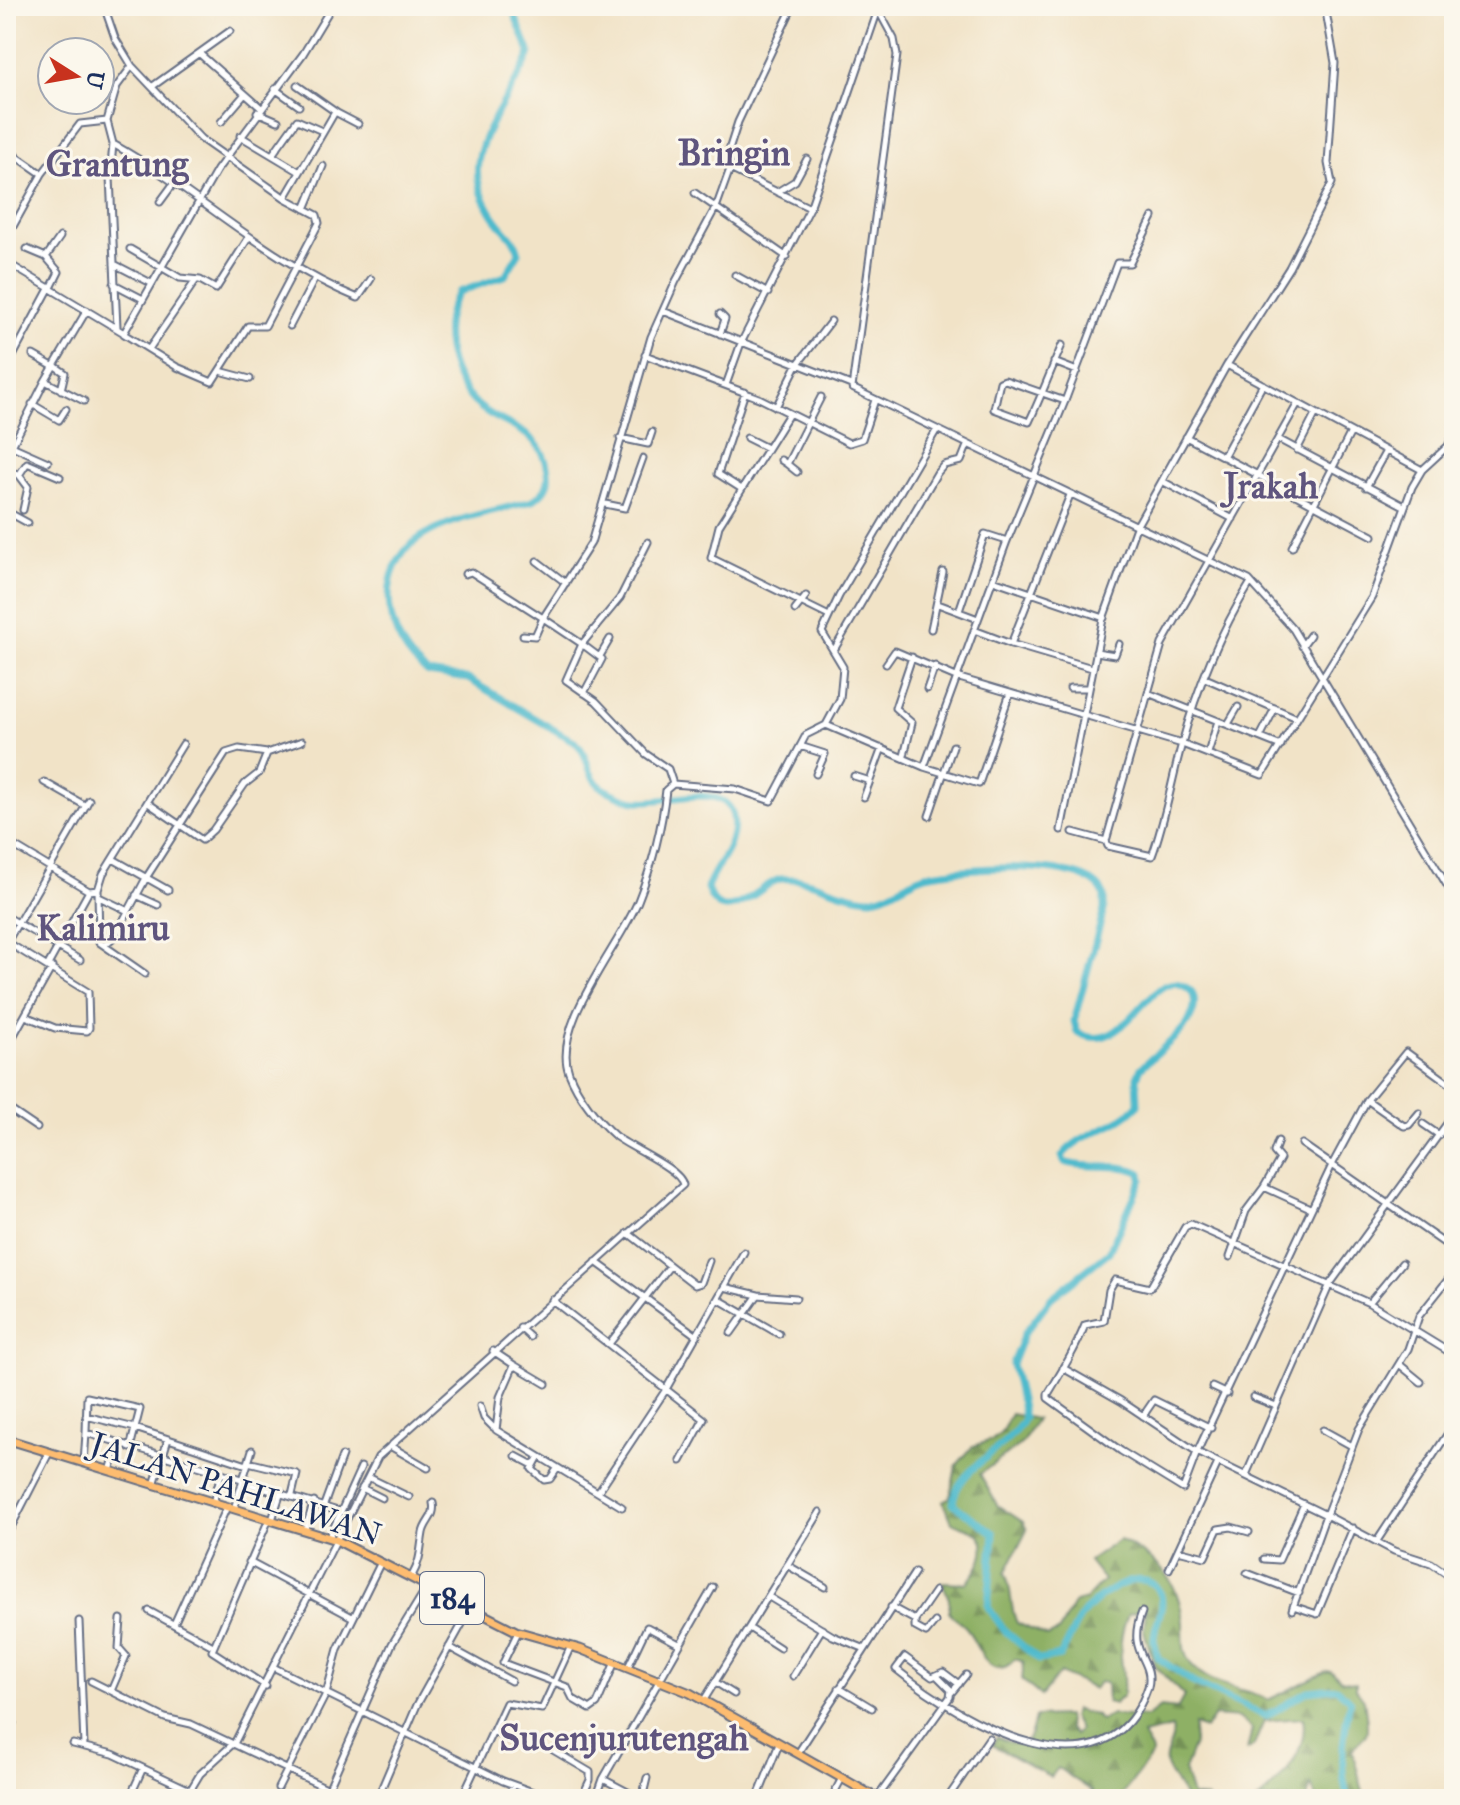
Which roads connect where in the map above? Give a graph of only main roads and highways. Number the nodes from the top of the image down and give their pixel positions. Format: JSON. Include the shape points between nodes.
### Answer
{"nodes":[{"id":1,"x":6,"y":1439,"type":"edge"},
{"id":2,"x":864,"y":1795,"type":"edge"},
{"id":3,"x":878,"y":1798,"type":"edge"}],
"edges":[{"from":1,"to":2,"type":"main road","name":"JALAN PAHLAWAN","number":"184","via":[[333,1539],[518,1632],[615,1662],[704,1700],[842,1777]]},
{"from":2,"to":3,"type":"main road","name":"JALAN PAHLAWAN","number":"184"}]}
